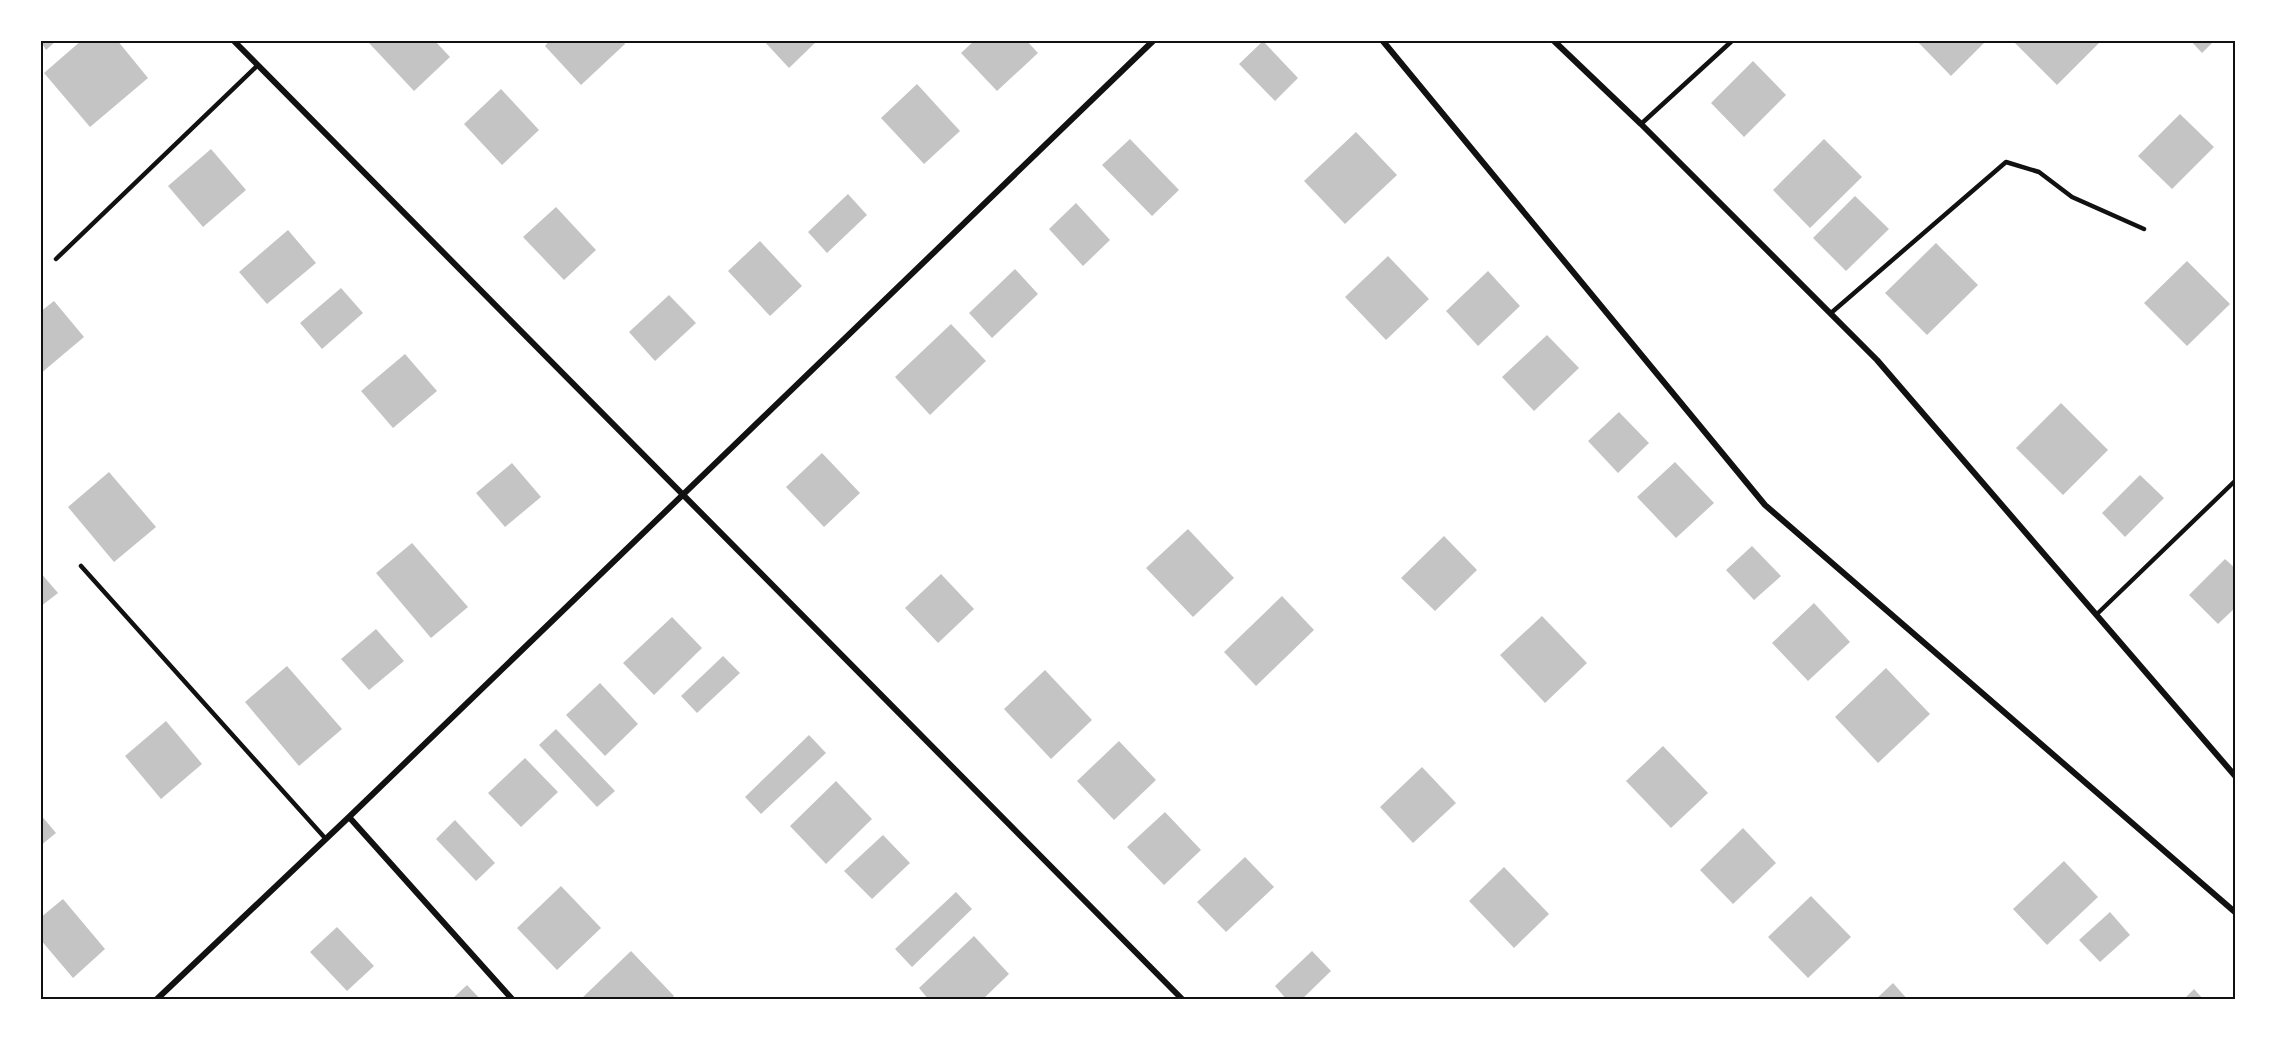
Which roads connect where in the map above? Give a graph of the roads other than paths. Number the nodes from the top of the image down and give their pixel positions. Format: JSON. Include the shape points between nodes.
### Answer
{"nodes":[{"id":1,"x":233,"y":40,"type":"edge"},
{"id":2,"x":1154,"y":40,"type":"edge"},
{"id":3,"x":1382,"y":40,"type":"edge"},
{"id":4,"x":1553,"y":40,"type":"edge"},
{"id":5,"x":1733,"y":40,"type":"edge"},
{"id":6,"x":258,"y":65,"type":"junction"},
{"id":7,"x":1641,"y":124,"type":"junction"},
{"id":8,"x":2144,"y":229,"type":"dead end"},
{"id":9,"x":56,"y":259,"type":"dead end"},
{"id":10,"x":1831,"y":313,"type":"junction"},
{"id":11,"x":2235,"y":480,"type":"edge"},
{"id":12,"x":684,"y":495,"type":"junction"},
{"id":13,"x":81,"y":566,"type":"dead end"},
{"id":14,"x":2096,"y":615,"type":"junction"},
{"id":15,"x":2235,"y":777,"type":"edge"},
{"id":16,"x":349,"y":817,"type":"junction"},
{"id":17,"x":325,"y":838,"type":"junction"},
{"id":18,"x":2235,"y":914,"type":"edge"},
{"id":19,"x":156,"y":999,"type":"edge"},
{"id":20,"x":513,"y":999,"type":"edge"},
{"id":21,"x":1184,"y":999,"type":"edge"}],
"edges":[{"from":1,"to":6,"type":"street"},
{"from":2,"to":12,"type":"street"},
{"from":3,"to":18,"type":"street","via":[[1766,505]]},
{"from":4,"to":7,"type":"street"},
{"from":5,"to":7,"type":"lane"},
{"from":6,"to":9,"type":"lane"},
{"from":6,"to":12,"type":"street"},
{"from":7,"to":10,"type":"street"},
{"from":8,"to":10,"type":"lane","via":[[2072,197],[2039,172],[2006,162]]},
{"from":10,"to":14,"type":"street","via":[[1877,360]]},
{"from":11,"to":14,"type":"lane"},
{"from":12,"to":16,"type":"street"},
{"from":12,"to":21,"type":"street"},
{"from":13,"to":17,"type":"lane"},
{"from":14,"to":15,"type":"street"},
{"from":16,"to":17,"type":"street"},
{"from":16,"to":20,"type":"street"},
{"from":17,"to":19,"type":"street"}]}
